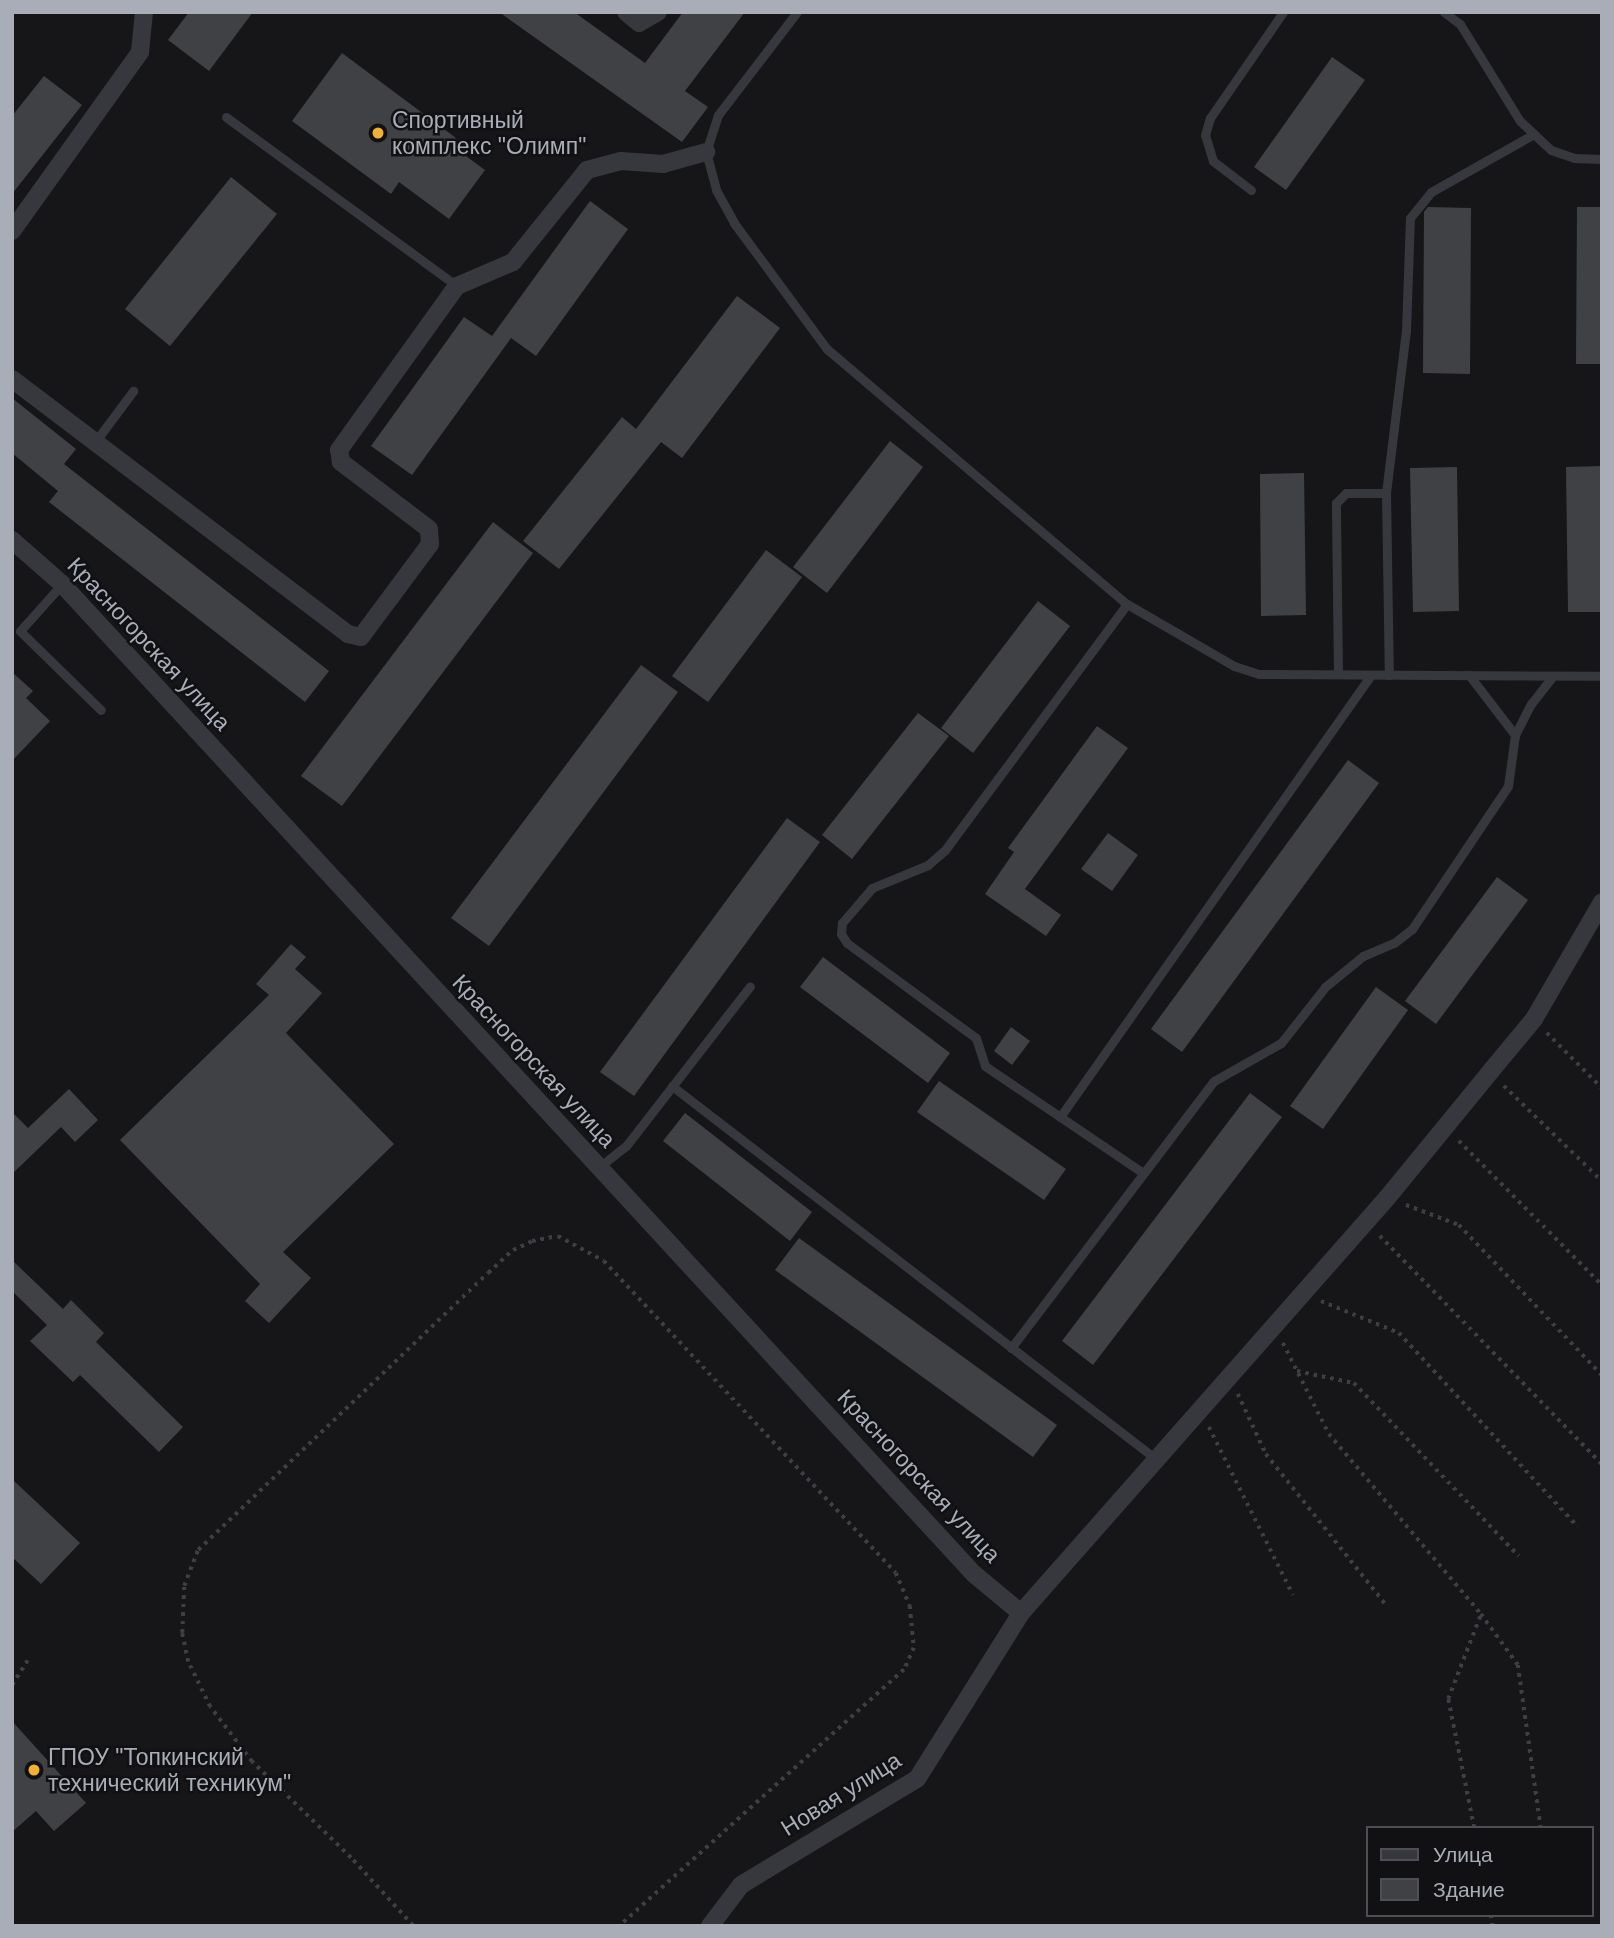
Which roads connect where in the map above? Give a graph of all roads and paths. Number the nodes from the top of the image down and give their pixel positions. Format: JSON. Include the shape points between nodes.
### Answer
{"nodes":[{"id":1,"x":144,"y":12,"type":"edge"},
{"id":2,"x":626,"y":12,"type":"edge"},
{"id":3,"x":658,"y":12,"type":"edge"},
{"id":4,"x":797,"y":12,"type":"edge"},
{"id":5,"x":1283,"y":12,"type":"edge"},
{"id":6,"x":1444,"y":12,"type":"edge"},
{"id":7,"x":226,"y":117,"type":"dead end"},
{"id":8,"x":1534,"y":134,"type":"junction"},
{"id":9,"x":706,"y":152,"type":"junction"},
{"id":10,"x":1602,"y":159,"type":"edge"},
{"id":11,"x":1251,"y":190,"type":"dead end"},
{"id":12,"x":12,"y":231,"type":"edge"},
{"id":13,"x":457,"y":286,"type":"junction"},
{"id":14,"x":12,"y":379,"type":"edge"},
{"id":15,"x":133,"y":391,"type":"dead end"},
{"id":16,"x":95,"y":442,"type":"junction"},
{"id":17,"x":1386,"y":493,"type":"junction"},
{"id":18,"x":12,"y":540,"type":"edge"},
{"id":19,"x":62,"y":584,"type":"junction"},
{"id":20,"x":1127,"y":604,"type":"junction"},
{"id":21,"x":1338,"y":674,"type":"junction"},
{"id":22,"x":1371,"y":675,"type":"junction"},
{"id":23,"x":1389,"y":675,"type":"junction"},
{"id":24,"x":1469,"y":675,"type":"junction"},
{"id":25,"x":1553,"y":676,"type":"junction"},
{"id":26,"x":1602,"y":676,"type":"edge"},
{"id":27,"x":101,"y":710,"type":"dead end"},
{"id":28,"x":1515,"y":735,"type":"junction"},
{"id":29,"x":1602,"y":902,"type":"edge"},
{"id":30,"x":750,"y":986,"type":"dead end"},
{"id":31,"x":1534,"y":1019,"type":"junction"},
{"id":32,"x":1490,"y":1072,"type":"junction"},
{"id":33,"x":672,"y":1086,"type":"junction"},
{"id":34,"x":1602,"y":1088,"type":"edge"},
{"id":35,"x":1060,"y":1117,"type":"junction"},
{"id":36,"x":1446,"y":1127,"type":"junction"},
{"id":37,"x":599,"y":1167,"type":"junction"},
{"id":38,"x":1143,"y":1173,"type":"junction"},
{"id":39,"x":1602,"y":1181,"type":"edge"},
{"id":40,"x":1387,"y":1198,"type":"junction"},
{"id":41,"x":1366,"y":1222,"type":"junction"},
{"id":42,"x":1602,"y":1285,"type":"edge"},
{"id":43,"x":1302,"y":1294,"type":"junction"},
{"id":44,"x":1274,"y":1326,"type":"junction"},
{"id":45,"x":1011,"y":1348,"type":"junction"},
{"id":46,"x":1297,"y":1371,"type":"junction"},
{"id":47,"x":1230,"y":1376,"type":"junction"},
{"id":48,"x":1602,"y":1376,"type":"edge"},
{"id":49,"x":1200,"y":1409,"type":"junction"},
{"id":50,"x":1156,"y":1459,"type":"junction"},
{"id":51,"x":1602,"y":1464,"type":"edge"},
{"id":52,"x":1578,"y":1527,"type":"dead end"},
{"id":53,"x":1519,"y":1556,"type":"dead end"},
{"id":54,"x":1293,"y":1595,"type":"dead end"},
{"id":55,"x":1386,"y":1605,"type":"dead end"},
{"id":56,"x":1021,"y":1613,"type":"junction"},
{"id":57,"x":1481,"y":1614,"type":"junction"},
{"id":58,"x":29,"y":1659,"type":"dead end"},
{"id":59,"x":12,"y":1685,"type":"edge"},
{"id":60,"x":1474,"y":1826,"type":"edge"},
{"id":61,"x":1541,"y":1826,"type":"edge"},
{"id":62,"x":413,"y":1926,"type":"edge"},
{"id":63,"x":621,"y":1926,"type":"edge"},
{"id":64,"x":710,"y":1926,"type":"edge"}],
"edges":[{"from":1,"to":12,"type":"street","via":[[140,52]]},
{"from":2,"to":3,"type":"street","via":[[639,23]]},
{"from":4,"to":9,"type":"lane","via":[[718,115]]},
{"from":5,"to":11,"type":"lane","via":[[1210,118],[1205,135],[1213,161]]},
{"from":6,"to":8,"type":"lane","via":[[1460,24],[1520,121]]},
{"from":7,"to":13,"type":"lane"},
{"from":8,"to":10,"type":"lane","via":[[1561,156]]},
{"from":8,"to":17,"type":"lane","via":[[1431,191],[1410,218],[1406,331]]},
{"from":9,"to":13,"type":"street","via":[[663,164],[621,161],[587,170],[513,262]]},
{"from":9,"to":20,"type":"lane","via":[[716,190],[734,223],[827,349]]},
{"from":13,"to":16,"type":"street","via":[[339,450],[341,462],[429,529],[430,544],[361,637],[348,634]]},
{"from":14,"to":16,"type":"street"},
{"from":15,"to":16,"type":"lane"},
{"from":17,"to":21,"type":"lane","via":[[1346,493],[1336,503]]},
{"from":17,"to":23,"type":"lane"},
{"from":18,"to":19,"type":"street","name":"Красногорская улица"},
{"from":19,"to":27,"type":"lane","via":[[20,631]]},
{"from":19,"to":37,"type":"street","name":"Красногорская улица"},
{"from":20,"to":21,"type":"lane","via":[[1234,667],[1259,674]]},
{"from":20,"to":35,"type":"lane","via":[[938,858],[872,888],[842,923],[847,943],[976,1038],[985,1066]]},
{"from":21,"to":22,"type":"lane"},
{"from":22,"to":23,"type":"lane"},
{"from":22,"to":35,"type":"lane"},
{"from":23,"to":24,"type":"lane"},
{"from":24,"to":25,"type":"lane"},
{"from":24,"to":28,"type":"lane"},
{"from":25,"to":26,"type":"lane"},
{"from":25,"to":28,"type":"lane"},
{"from":28,"to":38,"type":"lane","via":[[1508,786],[1412,929],[1394,943],[1363,956],[1325,987],[1281,1043],[1220,1074]]},
{"from":29,"to":31,"type":"street","name":"Новая улица"},
{"from":30,"to":33,"type":"lane"},
{"from":31,"to":32,"type":"street","name":"Новая улица"},
{"from":31,"to":34,"type":"path"},
{"from":32,"to":36,"type":"street","name":"Новая улица"},
{"from":32,"to":39,"type":"path"},
{"from":33,"to":37,"type":"lane","via":[[626,1146]]},
{"from":33,"to":45,"type":"lane"},
{"from":35,"to":38,"type":"lane"},
{"from":36,"to":40,"type":"street","name":"Новая улица"},
{"from":36,"to":42,"type":"path"},
{"from":37,"to":56,"type":"street","name":"Красногорская улица","via":[[974,1574]]},
{"from":38,"to":45,"type":"lane"},
{"from":40,"to":41,"type":"street","name":"Новая улица"},
{"from":40,"to":48,"type":"path","via":[[1459,1225]]},
{"from":41,"to":43,"type":"street","name":"Новая улица"},
{"from":41,"to":51,"type":"path"},
{"from":43,"to":44,"type":"street","name":"Новая улица"},
{"from":43,"to":52,"type":"path","via":[[1399,1333]]},
{"from":44,"to":46,"type":"path"},
{"from":44,"to":47,"type":"street","name":"Новая улица"},
{"from":45,"to":50,"type":"lane"},
{"from":46,"to":53,"type":"path","via":[[1354,1383]]},
{"from":46,"to":57,"type":"path","via":[[1329,1434]]},
{"from":47,"to":49,"type":"street","name":"Новая улица"},
{"from":47,"to":55,"type":"path","via":[[1266,1454]]},
{"from":49,"to":50,"type":"street","name":"Новая улица"},
{"from":49,"to":54,"type":"path"},
{"from":50,"to":56,"type":"street","name":"Новая улица"},
{"from":56,"to":64,"type":"street","name":"Новая улица","via":[[917,1779],[741,1885]]},
{"from":57,"to":60,"type":"path","via":[[1448,1699]]},
{"from":57,"to":61,"type":"path","via":[[1518,1665]]},
{"from":58,"to":59,"type":"path"},
{"from":62,"to":63,"type":"path","via":[[253,1762],[209,1707],[188,1662],[184,1586],[198,1550],[488,1273],[513,1250],[558,1236],[604,1261],[896,1573],[910,1605],[914,1648],[904,1670]]}]}
